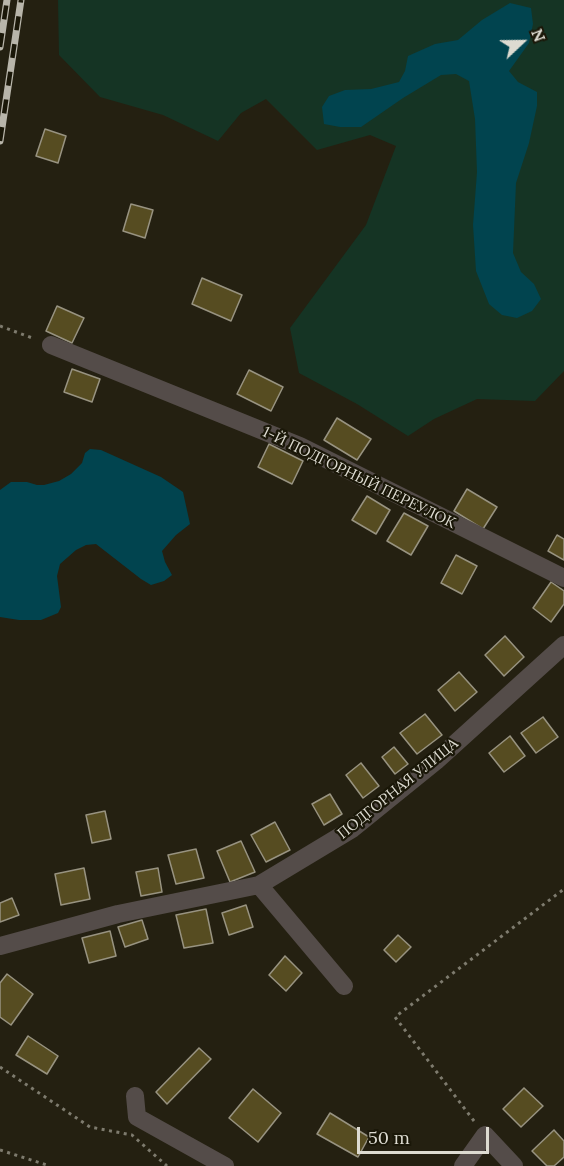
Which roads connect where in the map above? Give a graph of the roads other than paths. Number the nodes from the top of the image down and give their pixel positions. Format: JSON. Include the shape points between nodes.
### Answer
{"nodes":[{"id":1,"x":51,"y":345,"type":"road end"},
{"id":2,"x":564,"y":578,"type":"edge"},
{"id":3,"x":564,"y":645,"type":"edge"},
{"id":4,"x":259,"y":885,"type":"junction"},
{"id":5,"x":0,"y":946,"type":"edge"},
{"id":6,"x":344,"y":986,"type":"dead end"},
{"id":7,"x":135,"y":1096,"type":"dead end"},
{"id":8,"x":225,"y":1166,"type":"edge"},
{"id":9,"x":463,"y":1166,"type":"edge"},
{"id":10,"x":514,"y":1166,"type":"edge"}],
"edges":[{"from":1,"to":2,"type":"street","name":"1-Й ПОДГОРНЫЙ ПЕРЕУЛОК","via":[[300,446]]},
{"from":3,"to":4,"type":"street","name":"ПОДГОРНАЯ УЛИЦА","via":[[436,761],[352,830]]},
{"from":4,"to":5,"type":"street","name":"ПОДГОРНАЯ УЛИЦА","via":[[118,914]]},
{"from":4,"to":6,"type":"street"},
{"from":7,"to":8,"type":"street","via":[[137,1117]]},
{"from":9,"to":10,"type":"street","via":[[485,1135]]}]}
